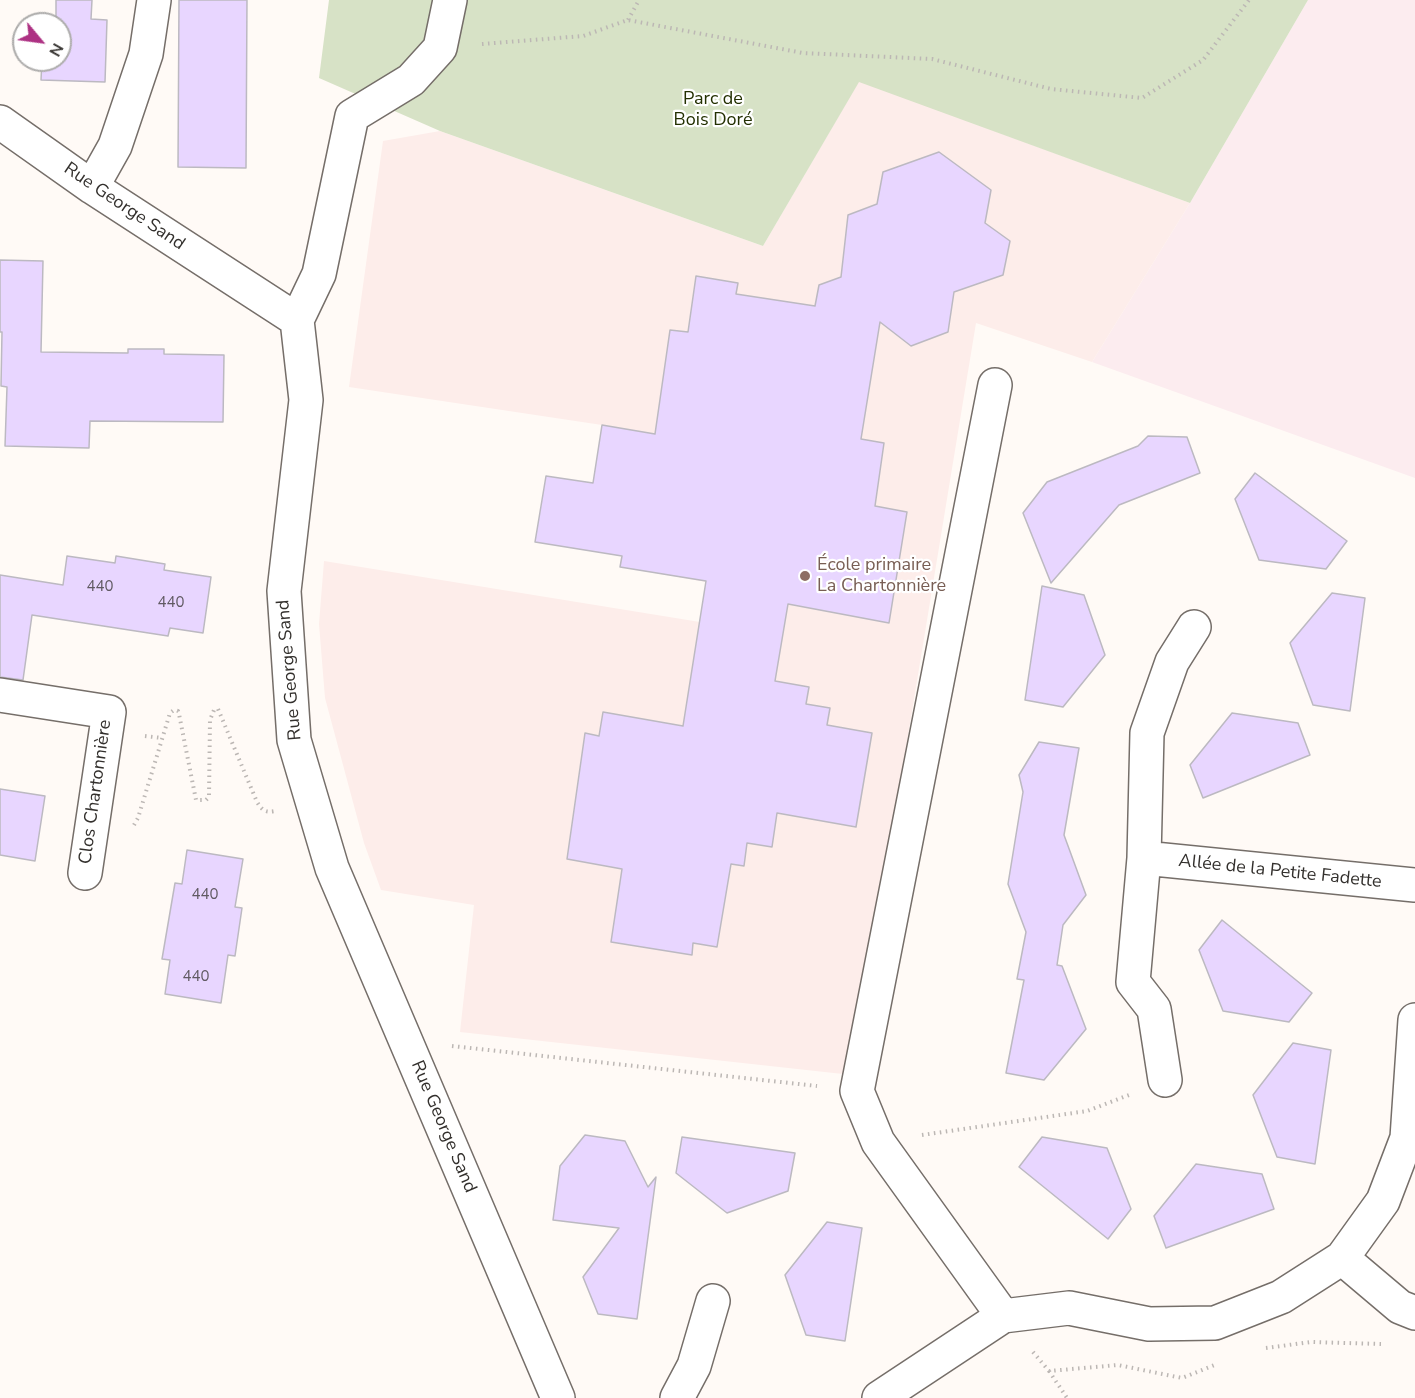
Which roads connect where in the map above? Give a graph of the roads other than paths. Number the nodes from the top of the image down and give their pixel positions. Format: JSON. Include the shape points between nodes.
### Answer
{"nodes":[{"id":1,"x":154,"y":0,"type":"edge"},
{"id":2,"x":450,"y":0,"type":"edge"},
{"id":3,"x":2,"y":128,"type":"edge"},
{"id":4,"x":92,"y":187,"type":"junction"},
{"id":5,"x":297,"y":320,"type":"junction"},
{"id":6,"x":995,"y":386,"type":"dead end"},
{"id":7,"x":1194,"y":627,"type":"dead end"},
{"id":8,"x":0,"y":695,"type":"edge"},
{"id":9,"x":1144,"y":858,"type":"junction"},
{"id":10,"x":86,"y":873,"type":"dead end"},
{"id":11,"x":1415,"y":885,"type":"edge"},
{"id":12,"x":1415,"y":1020,"type":"edge"},
{"id":13,"x":1166,"y":1080,"type":"road end"},
{"id":14,"x":1342,"y":1258,"type":"junction"},
{"id":15,"x":713,"y":1301,"type":"dead end"},
{"id":16,"x":1415,"y":1313,"type":"edge"},
{"id":17,"x":1004,"y":1316,"type":"junction"},
{"id":18,"x":558,"y":1398,"type":"edge"},
{"id":19,"x":677,"y":1398,"type":"edge"},
{"id":20,"x":879,"y":1398,"type":"edge"}],
"edges":[{"from":1,"to":4,"type":"street","via":[[146,54],[115,146]]},
{"from":2,"to":5,"type":"street","via":[[440,48],[411,80],[352,116],[319,274]]},
{"from":3,"to":4,"type":"street","name":"Rue George Sand"},
{"from":4,"to":5,"type":"street","name":"Rue George Sand"},
{"from":5,"to":18,"type":"street","name":"Rue George Sand","via":[[306,400],[284,591],[294,740],[332,868]]},
{"from":6,"to":17,"type":"street","via":[[857,1091],[878,1142]]},
{"from":7,"to":9,"type":"street","via":[[1172,663],[1147,733]]},
{"from":8,"to":10,"type":"street","name":"Clos Chartonnière","via":[[109,712]]},
{"from":9,"to":11,"type":"street","name":"Allée de la Petite Fadette"},
{"from":9,"to":13,"type":"street","via":[[1133,982],[1154,1009]]},
{"from":12,"to":14,"type":"street","via":[[1407,1138],[1383,1201]]},
{"from":14,"to":16,"type":"street","via":[[1400,1307]]},
{"from":14,"to":17,"type":"street","via":[[1281,1297],[1215,1323],[1149,1324],[1069,1308]]},
{"from":15,"to":19,"type":"street","via":[[694,1366]]},
{"from":17,"to":20,"type":"street"}]}
